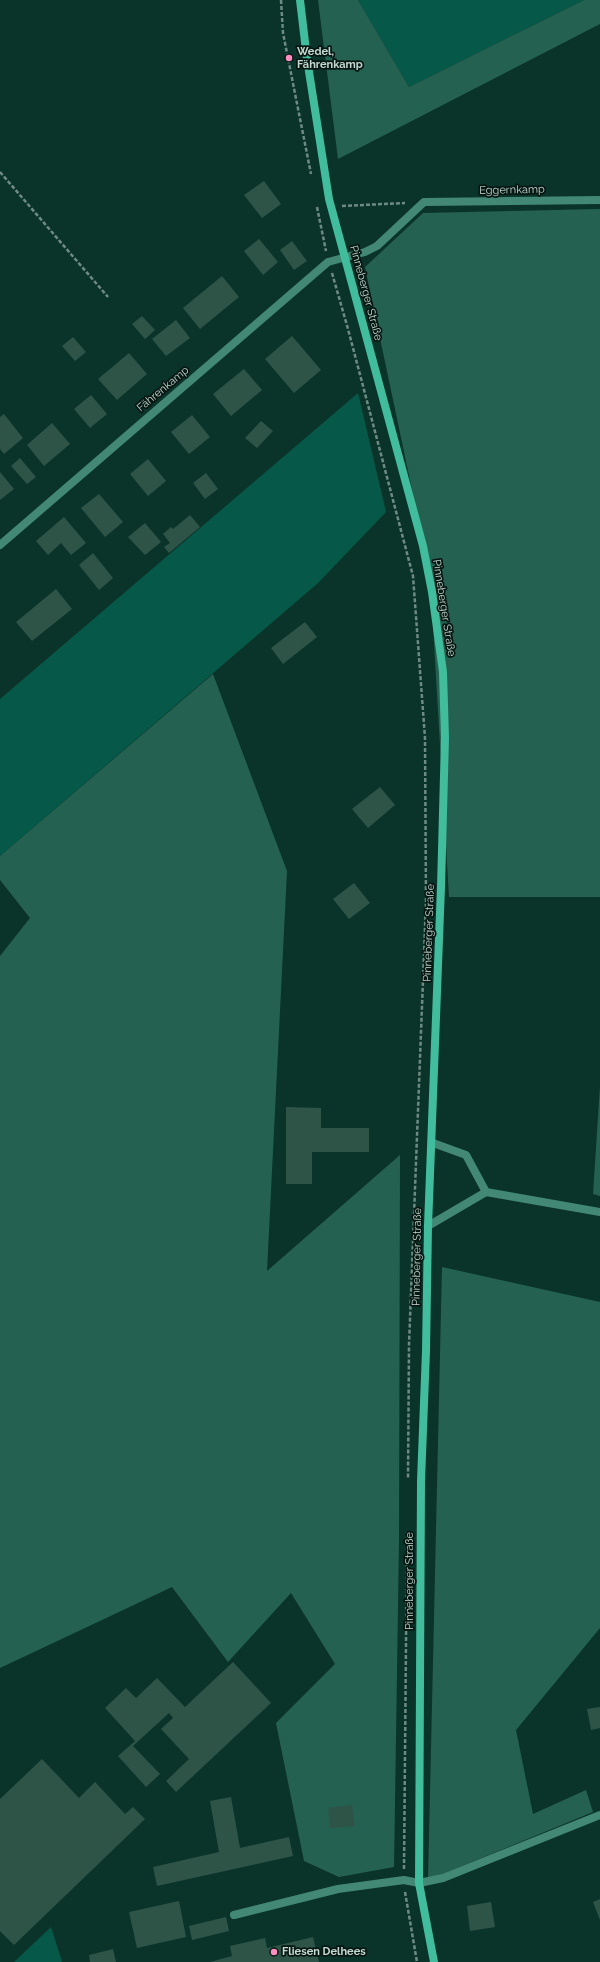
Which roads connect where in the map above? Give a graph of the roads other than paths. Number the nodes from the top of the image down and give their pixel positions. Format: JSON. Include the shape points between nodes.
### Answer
{"nodes":[{"id":1,"x":300,"y":0,"type":"edge"},
{"id":2,"x":600,"y":200,"type":"edge"},
{"id":3,"x":345,"y":258,"type":"junction"},
{"id":4,"x":0,"y":545,"type":"edge"},
{"id":5,"x":433,"y":1143,"type":"junction"},
{"id":6,"x":486,"y":1192,"type":"junction"},
{"id":7,"x":600,"y":1212,"type":"edge"},
{"id":8,"x":428,"y":1226,"type":"junction"},
{"id":9,"x":600,"y":1815,"type":"edge"},
{"id":10,"x":419,"y":1883,"type":"junction"},
{"id":11,"x":234,"y":1915,"type":"dead end"},
{"id":12,"x":434,"y":1962,"type":"edge"}],
"edges":[{"from":1,"to":3,"type":"main road","name":"Pinneberger Straße","via":[[331,207]]},
{"from":2,"to":3,"type":"street","name":"Eggernkamp","via":[[424,202],[377,246]]},
{"from":3,"to":4,"type":"street","name":"Fährenkamp","via":[[328,262]]},
{"from":3,"to":5,"type":"main road","name":"Pinneberger Straße","via":[[423,546],[432,592],[442,672],[445,754]]},
{"from":5,"to":6,"type":"street","via":[[466,1155]]},
{"from":5,"to":8,"type":"main road","name":"Pinneberger Straße"},
{"from":6,"to":7,"type":"street"},
{"from":6,"to":8,"type":"street"},
{"from":8,"to":10,"type":"main road","name":"Pinneberger Straße","via":[[421,1481]]},
{"from":9,"to":10,"type":"street","via":[[443,1878]]},
{"from":10,"to":11,"type":"street","via":[[404,1880],[338,1889]]},
{"from":10,"to":12,"type":"main road","name":"Pinneberger Straße"}]}
